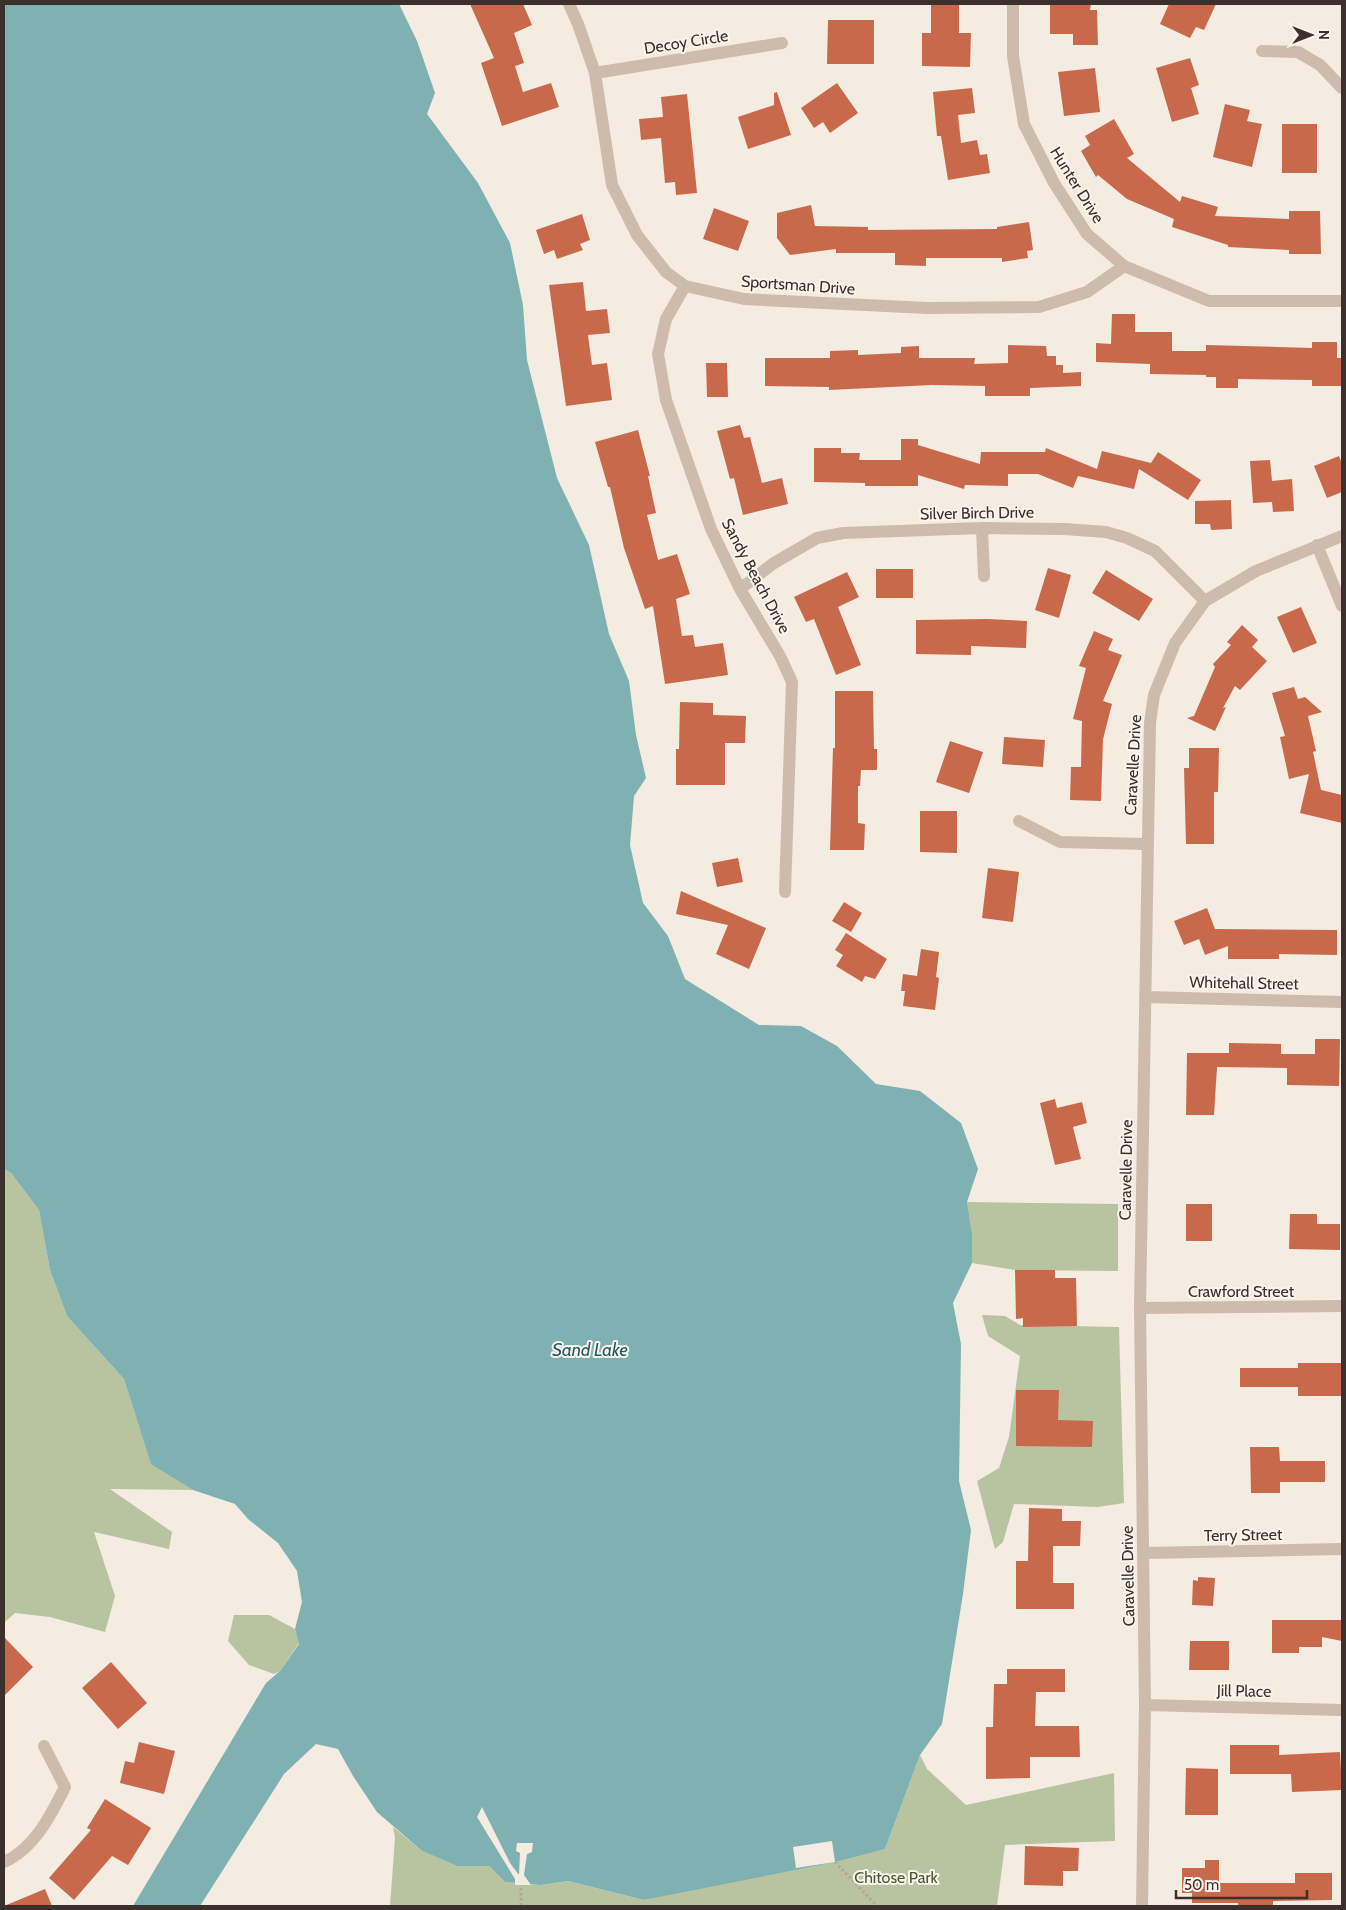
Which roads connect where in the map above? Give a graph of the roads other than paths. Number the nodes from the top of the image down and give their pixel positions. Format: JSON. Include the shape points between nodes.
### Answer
{"nodes":[{"id":1,"x":569,"y":4,"type":"edge"},
{"id":2,"x":1014,"y":4,"type":"edge"},
{"id":3,"x":782,"y":43,"type":"dead end"},
{"id":4,"x":1262,"y":52,"type":"dead end"},
{"id":5,"x":594,"y":73,"type":"junction"},
{"id":6,"x":1342,"y":88,"type":"edge"},
{"id":7,"x":1124,"y":266,"type":"junction"},
{"id":8,"x":685,"y":286,"type":"junction"},
{"id":9,"x":1342,"y":301,"type":"edge"},
{"id":10,"x":982,"y":528,"type":"junction"},
{"id":11,"x":1342,"y":536,"type":"edge"},
{"id":12,"x":1317,"y":545,"type":"junction"},
{"id":13,"x":984,"y":576,"type":"dead end"},
{"id":14,"x":740,"y":589,"type":"junction"},
{"id":15,"x":1205,"y":601,"type":"junction"},
{"id":16,"x":1342,"y":606,"type":"edge"},
{"id":17,"x":1019,"y":821,"type":"dead end"},
{"id":18,"x":1146,"y":844,"type":"junction"},
{"id":19,"x":785,"y":892,"type":"dead end"},
{"id":20,"x":1145,"y":997,"type":"junction"},
{"id":21,"x":1342,"y":1002,"type":"edge"},
{"id":22,"x":1342,"y":1306,"type":"edge"},
{"id":23,"x":1140,"y":1308,"type":"junction"},
{"id":24,"x":1342,"y":1549,"type":"edge"},
{"id":25,"x":1144,"y":1553,"type":"junction"},
{"id":26,"x":1145,"y":1705,"type":"junction"},
{"id":27,"x":1342,"y":1710,"type":"edge"},
{"id":28,"x":44,"y":1746,"type":"dead end"},
{"id":29,"x":4,"y":1862,"type":"edge"},
{"id":30,"x":1142,"y":1906,"type":"edge"}],
"edges":[{"from":1,"to":5,"type":"street","name":"Sportsman Drive"},
{"from":2,"to":7,"type":"street","name":"Hunter Drive","via":[[1013,56],[1024,124],[1054,183],[1087,234]]},
{"from":3,"to":5,"type":"street","name":"Decoy Circle"},
{"from":4,"to":6,"type":"street","via":[[1298,52],[1320,65]]},
{"from":5,"to":8,"type":"street","name":"Sportsman Drive","via":[[612,185],[637,236],[666,272]]},
{"from":7,"to":8,"type":"street","name":"Sportsman Drive","via":[[1087,292],[1039,307],[927,308],[744,299]]},
{"from":7,"to":9,"type":"street","name":"Hunter Drive","via":[[1209,301]]},
{"from":8,"to":14,"type":"street","name":"Sandy Beach Drive","via":[[666,319],[658,354],[666,400],[711,529]]},
{"from":10,"to":13,"type":"street"},
{"from":10,"to":14,"type":"street","name":"Silver Birch Drive","via":[[843,533],[817,538],[774,563]]},
{"from":10,"to":15,"type":"street","name":"Silver Birch Drive","via":[[1064,529],[1106,532],[1127,538],[1155,551]]},
{"from":11,"to":12,"type":"street","name":"Caravelle Drive"},
{"from":12,"to":15,"type":"street","name":"Caravelle Drive","via":[[1256,570]]},
{"from":12,"to":16,"type":"street"},
{"from":14,"to":19,"type":"street","name":"Sandy Beach Drive","via":[[792,682]]},
{"from":15,"to":18,"type":"street","name":"Caravelle Drive","via":[[1175,643],[1154,694]]},
{"from":17,"to":18,"type":"street","via":[[1060,842]]},
{"from":18,"to":20,"type":"street","name":"Caravelle Drive"},
{"from":20,"to":21,"type":"street","name":"Whitehall Street"},
{"from":20,"to":23,"type":"street","name":"Caravelle Drive"},
{"from":22,"to":23,"type":"street","name":"Crawford Street"},
{"from":23,"to":25,"type":"street","name":"Caravelle Drive"},
{"from":24,"to":25,"type":"street","name":"Terry Street"},
{"from":25,"to":26,"type":"street","name":"Caravelle Drive"},
{"from":26,"to":27,"type":"street","name":"Jill Place"},
{"from":26,"to":30,"type":"street","name":"Caravelle Drive"},
{"from":28,"to":29,"type":"street","via":[[65,1787],[47,1822],[14,1858]]}]}
